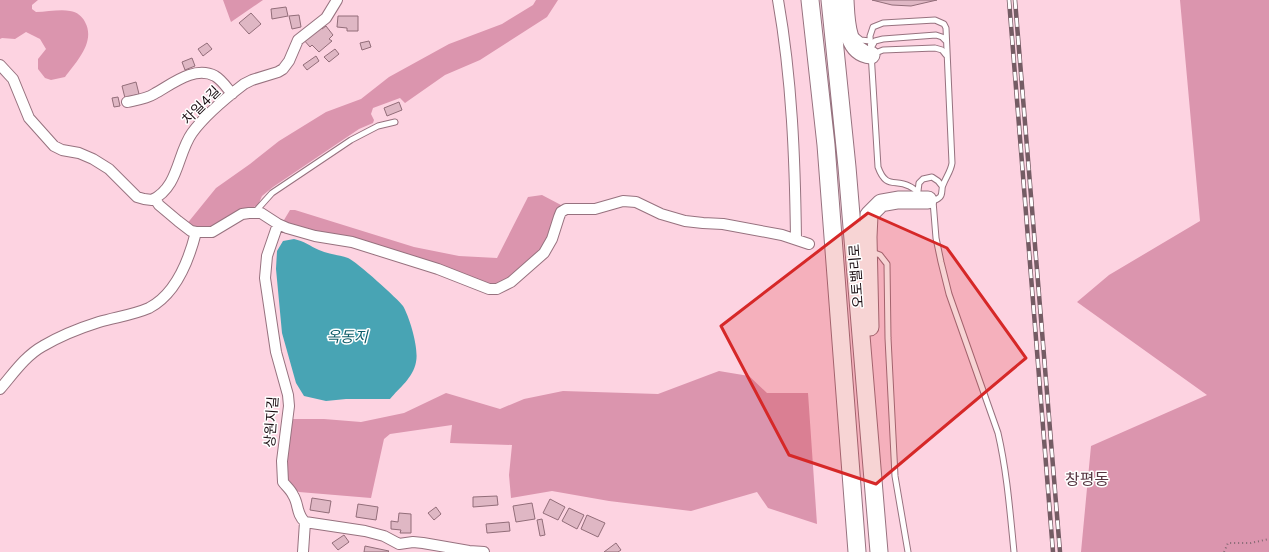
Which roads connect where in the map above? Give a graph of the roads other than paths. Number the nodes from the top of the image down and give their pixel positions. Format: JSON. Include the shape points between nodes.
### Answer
{"nodes":[{"id":1,"x":337,"y":0,"type":"edge"},
{"id":2,"x":778,"y":0,"type":"edge"},
{"id":3,"x":810,"y":0,"type":"edge"},
{"id":4,"x":830,"y":0,"type":"edge"},
{"id":5,"x":844,"y":0,"type":"edge"},
{"id":6,"x":850,"y":0,"type":"edge"},
{"id":7,"x":946,"y":42,"type":"junction"},
{"id":8,"x":871,"y":51,"type":"junction"},
{"id":9,"x":947,"y":58,"type":"junction"},
{"id":10,"x":0,"y":65,"type":"edge"},
{"id":11,"x":232,"y":94,"type":"junction"},
{"id":12,"x":127,"y":102,"type":"dead end"},
{"id":13,"x":395,"y":122,"type":"dead end"},
{"id":14,"x":942,"y":186,"type":"junction"},
{"id":15,"x":926,"y":197,"type":"junction"},
{"id":16,"x":155,"y":199,"type":"junction"},
{"id":17,"x":255,"y":212,"type":"junction"},
{"id":18,"x":278,"y":224,"type":"junction"},
{"id":19,"x":196,"y":232,"type":"junction"},
{"id":20,"x":796,"y":239,"type":"junction"},
{"id":21,"x":810,"y":244,"type":"dead end"},
{"id":22,"x":872,"y":252,"type":"dead end"},
{"id":23,"x":0,"y":389,"type":"edge"},
{"id":24,"x":869,"y":433,"type":"junction"},
{"id":25,"x":305,"y":522,"type":"junction"},
{"id":26,"x":398,"y":548,"type":"edge"},
{"id":27,"x":303,"y":552,"type":"edge"},
{"id":28,"x":484,"y":552,"type":"edge"},
{"id":29,"x":857,"y":552,"type":"edge"},
{"id":30,"x":879,"y":552,"type":"edge"},
{"id":31,"x":908,"y":552,"type":"edge"},
{"id":32,"x":1014,"y":552,"type":"edge"}],
"edges":[{"from":1,"to":11,"type":"street","name":"차일4길","via":[[326,18],[298,40],[283,69],[248,81]]},
{"from":2,"to":20,"type":"street","via":[[792,110]]},
{"from":3,"to":29,"type":"highway","name":"오토밸리로","via":[[826,145]]},
{"from":4,"to":24,"type":"highway","name":"오토밸리로"},
{"from":5,"to":8,"type":"highway","via":[[852,44],[864,54]]},
{"from":6,"to":8,"type":"lane","via":[[853,31]]},
{"from":7,"to":8,"type":"lane","via":[[936,35],[883,38],[875,41]]},
{"from":7,"to":8,"type":"lane","via":[[946,28],[944,24],[935,20],[883,23],[877,24],[871,31]]},
{"from":7,"to":9,"type":"lane"},
{"from":8,"to":9,"type":"lane","via":[[935,48],[942,50]]},
{"from":8,"to":15,"type":"lane","via":[[878,167],[884,179],[890,183],[906,184]]},
{"from":9,"to":14,"type":"lane","via":[[952,162]]},
{"from":10,"to":16,"type":"street","via":[[13,79],[29,118],[54,146],[93,159],[109,169],[137,197]]},
{"from":11,"to":12,"type":"street","via":[[216,77],[199,74],[182,78],[154,95]]},
{"from":11,"to":16,"type":"street","name":"차일4길","via":[[191,134],[172,182]]},
{"from":13,"to":17,"type":"lane","via":[[378,126],[351,140],[272,193]]},
{"from":14,"to":15,"type":"lane","via":[[940,197]]},
{"from":14,"to":15,"type":"lane","via":[[932,177],[923,179],[919,184]]},
{"from":15,"to":24,"type":"highway","via":[[881,204],[869,215]]},
{"from":15,"to":32,"type":"lane","via":[[949,294],[998,433],[1006,469]]},
{"from":16,"to":19,"type":"street","via":[[178,221]]},
{"from":17,"to":18,"type":"street"},
{"from":17,"to":19,"type":"street","via":[[242,214],[212,232]]},
{"from":18,"to":20,"type":"street","via":[[315,236],[352,242],[392,254],[438,268],[489,288],[497,288],[511,282],[544,253],[552,239],[561,212],[566,209],[595,209],[623,201],[636,202],[661,214],[685,221],[723,224]]},
{"from":18,"to":25,"type":"street","name":"상원지길","via":[[267,256],[264,278],[276,352],[289,406],[282,482],[293,493],[299,515]]},
{"from":19,"to":23,"type":"street","via":[[183,269],[163,298],[133,314],[99,322],[43,346],[32,353]]},
{"from":20,"to":21,"type":"street"},
{"from":22,"to":31,"type":"lane","via":[[880,255],[887,264],[895,476]]},
{"from":24,"to":30,"type":"highway","name":"오토밸리로"},
{"from":25,"to":26,"type":"street","via":[[365,530],[384,536]]},
{"from":25,"to":27,"type":"street"},
{"from":26,"to":28,"type":"street","via":[[413,542]]}]}
